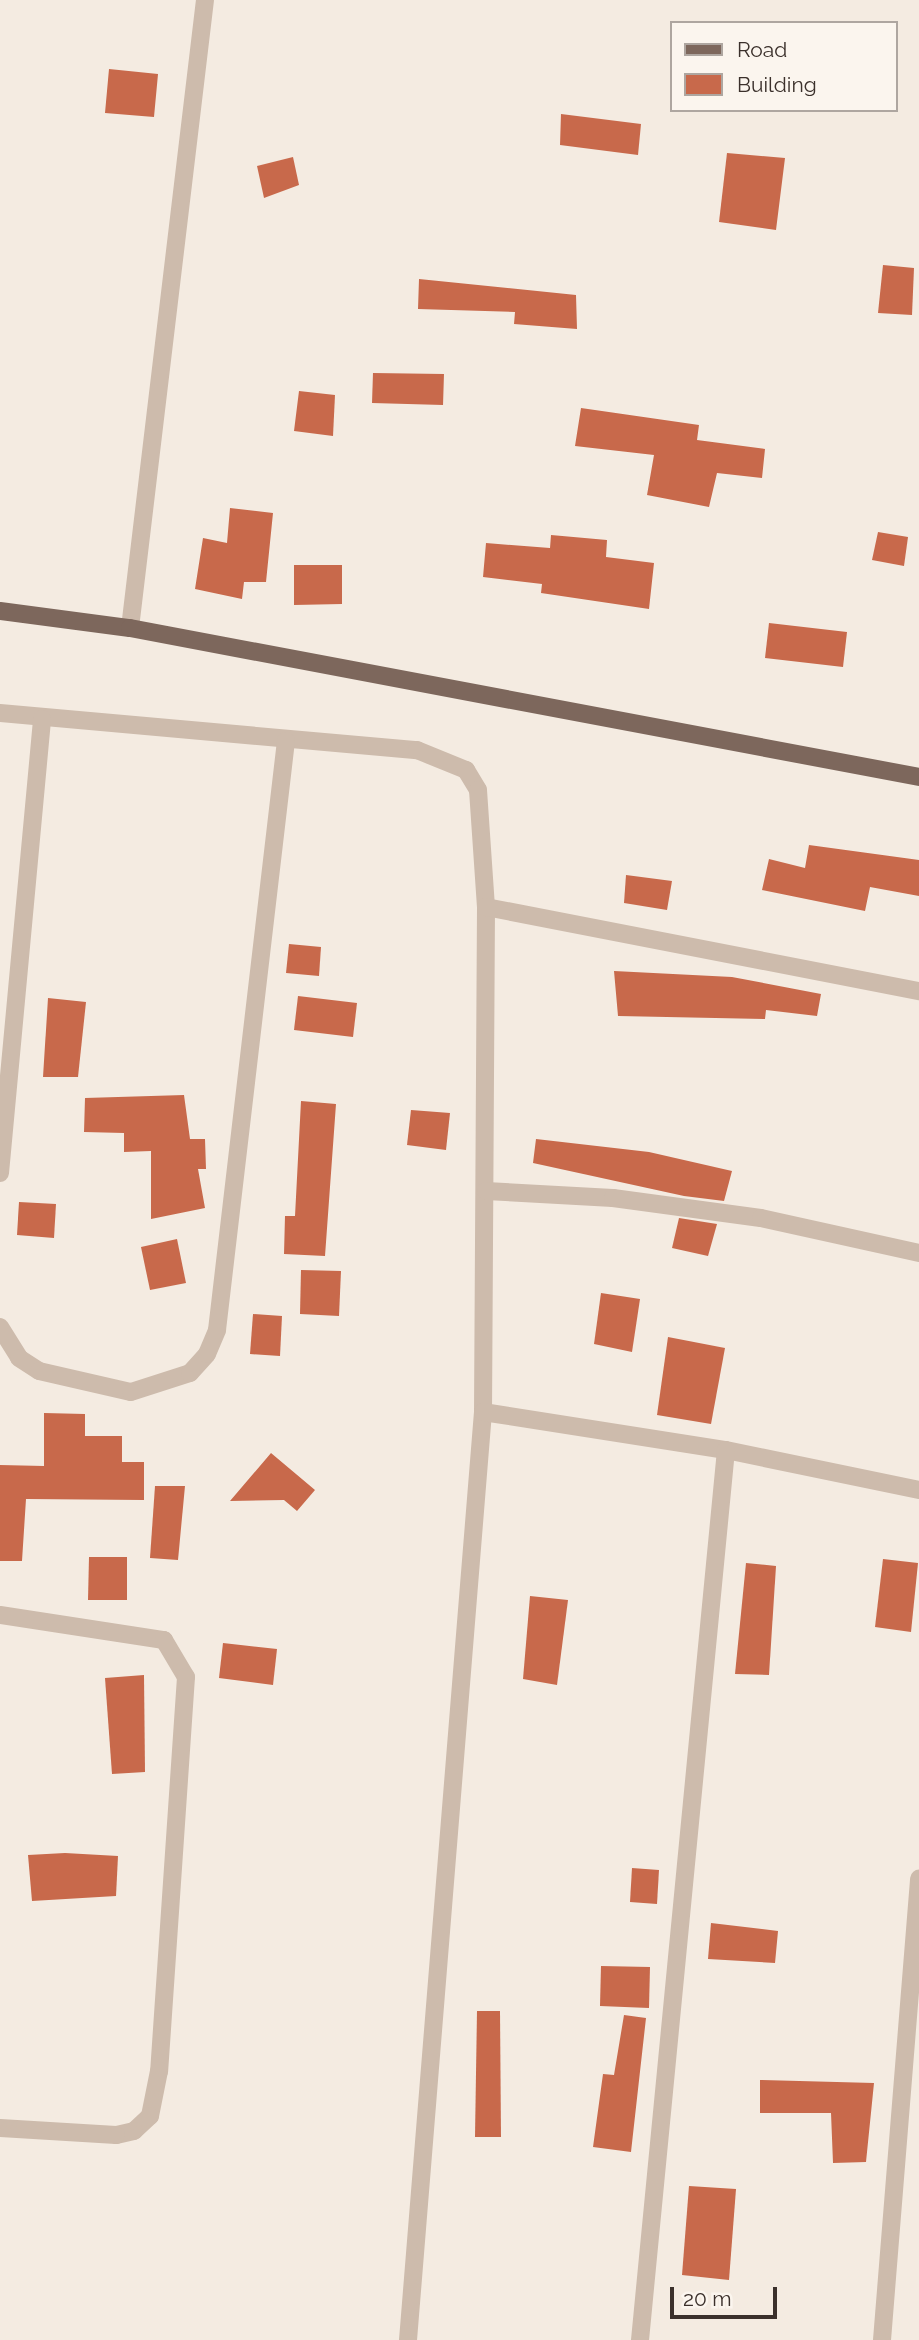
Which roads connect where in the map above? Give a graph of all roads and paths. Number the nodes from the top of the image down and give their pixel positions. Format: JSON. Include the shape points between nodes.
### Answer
{"nodes":[{"id":1,"x":205,"y":0,"type":"edge"},
{"id":2,"x":0,"y":611,"type":"edge"},
{"id":3,"x":130,"y":628,"type":"junction"},
{"id":4,"x":0,"y":713,"type":"edge"},
{"id":5,"x":42,"y":719,"type":"junction"},
{"id":6,"x":286,"y":741,"type":"junction"},
{"id":7,"x":919,"y":777,"type":"edge"},
{"id":8,"x":486,"y":907,"type":"junction"},
{"id":9,"x":919,"y":991,"type":"edge"},
{"id":10,"x":0,"y":1173,"type":"edge"},
{"id":11,"x":486,"y":1191,"type":"junction"},
{"id":12,"x":919,"y":1253,"type":"edge"},
{"id":13,"x":0,"y":1327,"type":"edge"},
{"id":14,"x":483,"y":1412,"type":"junction"},
{"id":15,"x":726,"y":1450,"type":"junction"},
{"id":16,"x":919,"y":1490,"type":"edge"},
{"id":17,"x":0,"y":1615,"type":"edge"},
{"id":18,"x":919,"y":1878,"type":"edge"},
{"id":19,"x":0,"y":2128,"type":"edge"},
{"id":20,"x":408,"y":2340,"type":"edge"},
{"id":21,"x":640,"y":2340,"type":"edge"},
{"id":22,"x":882,"y":2340,"type":"edge"}],
"edges":[{"from":1,"to":3,"type":"street"},
{"from":2,"to":3,"type":"main road"},
{"from":3,"to":7,"type":"main road"},
{"from":4,"to":5,"type":"street"},
{"from":5,"to":6,"type":"street"},
{"from":5,"to":10,"type":"street"},
{"from":6,"to":8,"type":"street","via":[[417,750],[466,770],[484,818]]},
{"from":6,"to":13,"type":"street","via":[[217,1329],[207,1354],[190,1373],[131,1392],[39,1371],[19,1358]]},
{"from":8,"to":9,"type":"street"},
{"from":8,"to":11,"type":"street"},
{"from":11,"to":12,"type":"street","via":[[613,1198],[761,1219]]},
{"from":11,"to":14,"type":"street"},
{"from":14,"to":15,"type":"street"},
{"from":14,"to":20,"type":"street"},
{"from":15,"to":16,"type":"street"},
{"from":15,"to":21,"type":"street"},
{"from":17,"to":19,"type":"street","via":[[164,1640],[186,1678],[159,2071],[150,2116],[134,2131],[116,2135]]},
{"from":18,"to":22,"type":"street"}]}
